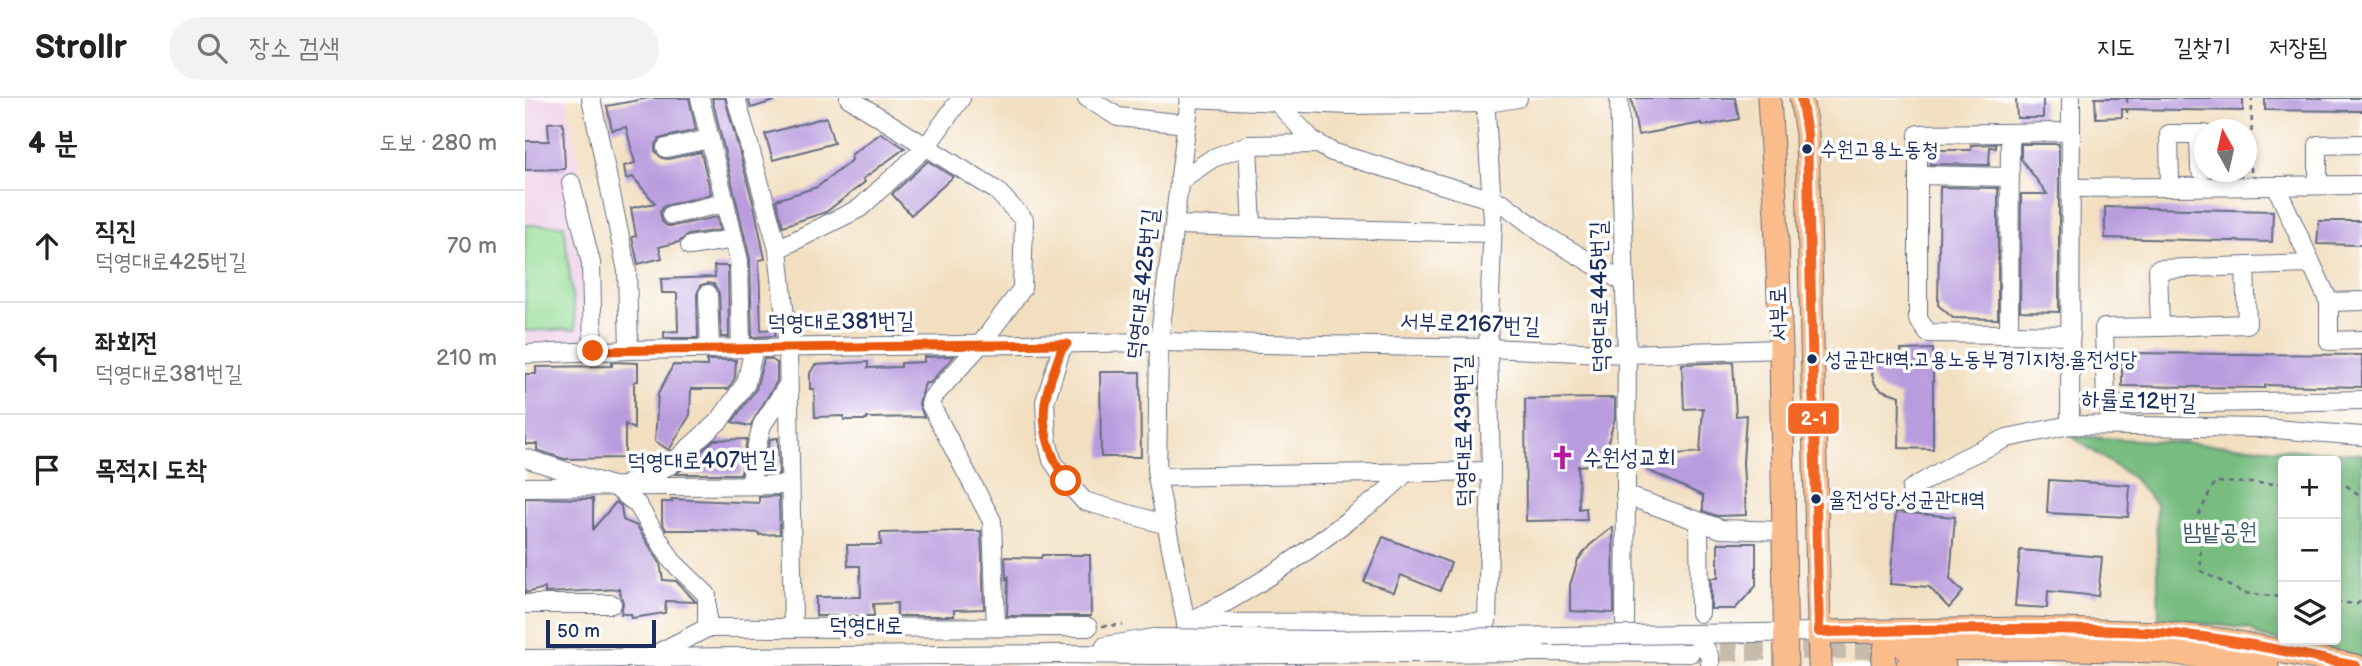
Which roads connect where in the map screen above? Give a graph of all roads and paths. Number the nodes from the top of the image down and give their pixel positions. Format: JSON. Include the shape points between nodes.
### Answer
{"nodes":[{"id":1,"x":591,"y":98,"type":"edge"},
{"id":2,"x":700,"y":98,"type":"edge"},
{"id":3,"x":736,"y":98,"type":"edge"},
{"id":4,"x":849,"y":98,"type":"edge"},
{"id":5,"x":961,"y":98,"type":"edge"},
{"id":6,"x":1087,"y":98,"type":"edge"},
{"id":7,"x":1190,"y":98,"type":"edge"},
{"id":8,"x":1518,"y":98,"type":"edge"},
{"id":9,"x":1619,"y":98,"type":"edge"},
{"id":10,"x":1769,"y":98,"type":"edge"},
{"id":11,"x":1801,"y":98,"type":"edge"},
{"id":12,"x":2071,"y":98,"type":"edge"},
{"id":13,"x":2127,"y":98,"type":"edge"},
{"id":14,"x":2252,"y":98,"type":"edge"},
{"id":15,"x":1275,"y":100,"type":"edge"},
{"id":16,"x":1486,"y":100,"type":"edge"},
{"id":17,"x":1349,"y":102,"type":"edge"},
{"id":18,"x":2127,"y":119,"type":"dead end"},
{"id":19,"x":1187,"y":124,"type":"junction"},
{"id":20,"x":2071,"y":132,"type":"junction"},
{"id":21,"x":2010,"y":134,"type":"junction"},
{"id":22,"x":2194,"y":134,"type":"edge"},
{"id":23,"x":710,"y":139,"type":"junction"},
{"id":24,"x":1319,"y":144,"type":"junction"},
{"id":25,"x":2362,"y":144,"type":"edge"},
{"id":26,"x":1248,"y":145,"type":"junction"},
{"id":27,"x":926,"y":146,"type":"junction"},
{"id":28,"x":666,"y":148,"type":"dead end"},
{"id":29,"x":1918,"y":175,"type":"junction"},
{"id":30,"x":2010,"y":177,"type":"junction"},
{"id":31,"x":1179,"y":181,"type":"junction"},
{"id":32,"x":571,"y":183,"type":"dead end"},
{"id":33,"x":2318,"y":185,"type":"junction"},
{"id":34,"x":2362,"y":185,"type":"edge"},
{"id":35,"x":2251,"y":186,"type":"junction"},
{"id":36,"x":2276,"y":186,"type":"junction"},
{"id":37,"x":2170,"y":187,"type":"junction"},
{"id":38,"x":2071,"y":188,"type":"junction"},
{"id":39,"x":1492,"y":198,"type":"junction"},
{"id":40,"x":725,"y":203,"type":"junction"},
{"id":41,"x":671,"y":215,"type":"dead end"},
{"id":42,"x":1174,"y":225,"type":"junction"},
{"id":43,"x":1252,"y":227,"type":"junction"},
{"id":44,"x":1492,"y":233,"type":"junction"},
{"id":45,"x":734,"y":239,"type":"junction"},
{"id":46,"x":690,"y":246,"type":"dead end"},
{"id":47,"x":778,"y":249,"type":"junction"},
{"id":48,"x":2311,"y":264,"type":"junction"},
{"id":49,"x":2245,"y":265,"type":"junction"},
{"id":50,"x":1625,"y":283,"type":"junction"},
{"id":51,"x":708,"y":294,"type":"dead end"},
{"id":52,"x":2362,"y":301,"type":"edge"},
{"id":53,"x":2329,"y":302,"type":"junction"},
{"id":54,"x":2160,"y":327,"type":"junction"},
{"id":55,"x":2009,"y":334,"type":"junction"},
{"id":56,"x":2071,"y":335,"type":"junction"},
{"id":57,"x":2362,"y":340,"type":"edge"},
{"id":58,"x":1159,"y":342,"type":"junction"},
{"id":59,"x":1067,"y":344,"type":"junction"},
{"id":60,"x":980,"y":345,"type":"junction"},
{"id":61,"x":748,"y":348,"type":"junction"},
{"id":62,"x":787,"y":348,"type":"junction"},
{"id":63,"x":1488,"y":348,"type":"junction"},
{"id":64,"x":710,"y":349,"type":"junction"},
{"id":65,"x":1781,"y":349,"type":"junction"},
{"id":66,"x":629,"y":350,"type":"junction"},
{"id":67,"x":593,"y":351,"type":"junction"},
{"id":68,"x":525,"y":354,"type":"edge"},
{"id":69,"x":1627,"y":354,"type":"junction"},
{"id":70,"x":788,"y":385,"type":"junction"},
{"id":71,"x":2362,"y":400,"type":"edge"},
{"id":72,"x":2070,"y":425,"type":"junction"},
{"id":73,"x":2362,"y":436,"type":"edge"},
{"id":74,"x":525,"y":458,"type":"edge"},
{"id":75,"x":1491,"y":471,"type":"junction"},
{"id":76,"x":1405,"y":472,"type":"junction"},
{"id":77,"x":1157,"y":477,"type":"junction"},
{"id":78,"x":2278,"y":484,"type":"edge"},
{"id":79,"x":751,"y":485,"type":"junction"},
{"id":80,"x":790,"y":485,"type":"junction"},
{"id":81,"x":2341,"y":485,"type":"edge"},
{"id":82,"x":615,"y":487,"type":"junction"},
{"id":83,"x":525,"y":488,"type":"edge"},
{"id":84,"x":1911,"y":489,"type":"dead end"},
{"id":85,"x":1625,"y":495,"type":"junction"},
{"id":86,"x":2362,"y":497,"type":"edge"},
{"id":87,"x":1699,"y":523,"type":"junction"},
{"id":88,"x":1167,"y":525,"type":"junction"},
{"id":89,"x":1783,"y":531,"type":"junction"},
{"id":90,"x":2278,"y":596,"type":"edge"},
{"id":91,"x":2362,"y":600,"type":"edge"},
{"id":92,"x":2341,"y":602,"type":"edge"},
{"id":93,"x":525,"y":604,"type":"edge"},
{"id":94,"x":612,"y":604,"type":"dead end"},
{"id":95,"x":2357,"y":604,"type":"junction"},
{"id":96,"x":2362,"y":607,"type":"edge"},
{"id":97,"x":1700,"y":613,"type":"dead end"},
{"id":98,"x":1625,"y":622,"type":"dead end"},
{"id":99,"x":1186,"y":623,"type":"junction"},
{"id":100,"x":793,"y":626,"type":"junction"},
{"id":101,"x":996,"y":626,"type":"junction"},
{"id":102,"x":1089,"y":627,"type":"dead end"},
{"id":103,"x":706,"y":628,"type":"junction"},
{"id":104,"x":1785,"y":632,"type":"junction"},
{"id":105,"x":1819,"y":632,"type":"junction"},
{"id":106,"x":1690,"y":643,"type":"junction"},
{"id":107,"x":1155,"y":646,"type":"junction"},
{"id":108,"x":1907,"y":649,"type":"edge"},
{"id":109,"x":650,"y":657,"type":"junction"},
{"id":110,"x":525,"y":659,"type":"edge"},
{"id":111,"x":1188,"y":666,"type":"edge"},
{"id":112,"x":1710,"y":666,"type":"edge"},
{"id":113,"x":1786,"y":666,"type":"edge"},
{"id":114,"x":1820,"y":666,"type":"edge"},
{"id":115,"x":1885,"y":666,"type":"edge"},
{"id":116,"x":1944,"y":666,"type":"edge"},
{"id":117,"x":2267,"y":666,"type":"edge"},
{"id":118,"x":2356,"y":666,"type":"edge"}],
"edges":[{"from":1,"to":66,"type":"street","via":[[627,271]]},
{"from":2,"to":23,"type":"street"},
{"from":3,"to":47,"type":"street","name":"덕영대로407번길"},
{"from":4,"to":27,"type":"street"},
{"from":5,"to":27,"type":"street"},
{"from":6,"to":19,"type":"street","via":[[1118,117]]},
{"from":7,"to":15,"type":"street"},
{"from":7,"to":19,"type":"street","name":"덕영대로425번길"},
{"from":8,"to":16,"type":"street"},
{"from":9,"to":50,"type":"street","name":"덕영대로445번길"},
{"from":10,"to":65,"type":"main road","name":"서부로"},
{"from":11,"to":105,"type":"main road","name":"서부로","via":[[1807,134]]},
{"from":12,"to":20,"type":"street","name":"하률로12번길"},
{"from":13,"to":18,"type":"path"},
{"from":14,"to":35,"type":"path"},
{"from":15,"to":17,"type":"street"},
{"from":15,"to":24,"type":"street"},
{"from":16,"to":17,"type":"street"},
{"from":16,"to":39,"type":"street","name":"덕영대로439번길"},
{"from":19,"to":31,"type":"street","name":"덕영대로425번길"},
{"from":20,"to":21,"type":"street"},
{"from":20,"to":38,"type":"street","name":"하률로12번길"},
{"from":21,"to":29,"type":"street","via":[[1918,134]]},
{"from":21,"to":30,"type":"street"},
{"from":22,"to":37,"type":"street","via":[[2169,134]]},
{"from":23,"to":28,"type":"street"},
{"from":23,"to":40,"type":"street"},
{"from":24,"to":26,"type":"street"},
{"from":24,"to":39,"type":"street","via":[[1332,152]]},
{"from":25,"to":33,"type":"street","via":[[2318,145]]},
{"from":26,"to":31,"type":"street","via":[[1213,158]]},
{"from":26,"to":43,"type":"street"},
{"from":27,"to":47,"type":"street","via":[[860,208]]},
{"from":27,"to":60,"type":"street","via":[[997,191],[1024,220],[1021,289]]},
{"from":29,"to":30,"type":"street"},
{"from":29,"to":55,"type":"street","via":[[1918,319],[1928,333]]},
{"from":30,"to":55,"type":"street"},
{"from":31,"to":42,"type":"street","name":"덕영대로425번길"},
{"from":32,"to":67,"type":"street","via":[[591,263]]},
{"from":33,"to":34,"type":"street"},
{"from":33,"to":36,"type":"street"},
{"from":35,"to":36,"type":"street"},
{"from":35,"to":37,"type":"street"},
{"from":36,"to":48,"type":"street"},
{"from":37,"to":38,"type":"street"},
{"from":38,"to":56,"type":"street","name":"하률로12번길"},
{"from":39,"to":44,"type":"street","name":"덕영대로439번길"},
{"from":39,"to":50,"type":"street"},
{"from":40,"to":41,"type":"street"},
{"from":40,"to":45,"type":"street"},
{"from":42,"to":43,"type":"street"},
{"from":42,"to":58,"type":"street","name":"덕영대로425번길"},
{"from":43,"to":44,"type":"street"},
{"from":44,"to":63,"type":"street","name":"덕영대로439번길"},
{"from":45,"to":46,"type":"street"},
{"from":45,"to":61,"type":"street"},
{"from":47,"to":62,"type":"street","name":"덕영대로407번길"},
{"from":48,"to":49,"type":"street"},
{"from":48,"to":53,"type":"street"},
{"from":49,"to":54,"type":"street","via":[[2158,269]]},
{"from":49,"to":54,"type":"street","via":[[2247,324]]},
{"from":50,"to":69,"type":"street","name":"덕영대로445번길"},
{"from":51,"to":64,"type":"street"},
{"from":52,"to":53,"type":"street"},
{"from":53,"to":57,"type":"street","via":[[2329,341]]},
{"from":54,"to":71,"type":"street","via":[[2104,328],[2106,405]]},
{"from":55,"to":56,"type":"street"},
{"from":56,"to":72,"type":"street","name":"하률로12번길"},
{"from":58,"to":59,"type":"street","name":"덕영대로381번길"},
{"from":58,"to":63,"type":"street","name":"서부로2167번길"},
{"from":58,"to":77,"type":"street","name":"덕영대로425번길"},
{"from":59,"to":60,"type":"street","name":"덕영대로381번길"},
{"from":59,"to":88,"type":"street","via":[[1045,402],[1052,460],[1084,501]]},
{"from":60,"to":62,"type":"street","name":"덕영대로381번길"},
{"from":60,"to":101,"type":"street","via":[[930,404],[992,521]]},
{"from":61,"to":62,"type":"street","name":"덕영대로381번길"},
{"from":61,"to":64,"type":"street","name":"덕영대로381번길"},
{"from":61,"to":82,"type":"street","via":[[746,383],[720,420],[670,465]]},
{"from":62,"to":70,"type":"street","name":"덕영대로407번길"},
{"from":63,"to":69,"type":"street","name":"서부로2167번길"},
{"from":63,"to":75,"type":"street","name":"덕영대로439번길"},
{"from":64,"to":66,"type":"street","name":"덕영대로381번길"},
{"from":65,"to":69,"type":"street","name":"서부로2167번길"},
{"from":65,"to":89,"type":"main road","name":"서부로"},
{"from":66,"to":67,"type":"street","name":"덕영대로381번길"},
{"from":67,"to":68,"type":"street","name":"덕영대로381번길"},
{"from":69,"to":85,"type":"street","name":"덕영대로445번길"},
{"from":70,"to":79,"type":"street","via":[[762,425]]},
{"from":70,"to":80,"type":"street","name":"덕영대로407번길"},
{"from":72,"to":73,"type":"street","name":"하률로12번길","via":[[2263,428]]},
{"from":72,"to":84,"type":"street","via":[[2007,438]]},
{"from":74,"to":82,"type":"street"},
{"from":75,"to":76,"type":"street"},
{"from":75,"to":99,"type":"street","name":"덕영대로439번길","via":[[1487,622]]},
{"from":76,"to":77,"type":"street"},
{"from":76,"to":99,"type":"street","via":[[1341,526],[1269,577]]},
{"from":77,"to":88,"type":"street","name":"덕영대로425번길"},
{"from":78,"to":90,"type":"path","via":[[2215,482],[2199,514],[2201,571],[2243,593]]},
{"from":79,"to":80,"type":"street","name":"덕영대로407번길"},
{"from":79,"to":82,"type":"street","name":"덕영대로407번길"},
{"from":80,"to":100,"type":"street","name":"덕영대로407번길"},
{"from":81,"to":86,"type":"path"},
{"from":82,"to":83,"type":"street","name":"덕영대로407번길"},
{"from":82,"to":103,"type":"street","via":[[637,504],[672,561],[707,594]]},
{"from":85,"to":87,"type":"street"},
{"from":85,"to":98,"type":"street","name":"덕영대로445번길"},
{"from":87,"to":89,"type":"street","via":[[1721,529]]},
{"from":87,"to":97,"type":"street"},
{"from":88,"to":99,"type":"street","name":"덕영대로425번길"},
{"from":89,"to":104,"type":"main road","name":"서부로"},
{"from":91,"to":95,"type":"path"},
{"from":92,"to":95,"type":"path"},
{"from":93,"to":94,"type":"street"},
{"from":95,"to":96,"type":"path"},
{"from":99,"to":111,"type":"street","name":"덕영대로425번길"},
{"from":100,"to":101,"type":"street","name":"덕영대로"},
{"from":100,"to":103,"type":"street","name":"덕영대로"},
{"from":101,"to":102,"type":"street","name":"덕영대로"},
{"from":103,"to":109,"type":"street","name":"덕영대로"},
{"from":104,"to":105,"type":"street"},
{"from":104,"to":106,"type":"street"},
{"from":104,"to":113,"type":"main road","name":"서부로"},
{"from":105,"to":108,"type":"main road"},
{"from":105,"to":114,"type":"main road","name":"서부로"},
{"from":106,"to":107,"type":"street","bridge":true,"via":[[1323,639]]},
{"from":106,"to":107,"type":"street","bridge":true,"via":[[1538,652]]},
{"from":106,"to":112,"type":"street","via":[[1706,648]]},
{"from":107,"to":109,"type":"street","via":[[1057,653]]},
{"from":108,"to":115,"type":"main road","via":[[1886,645]]},
{"from":108,"to":116,"type":"main road"},
{"from":108,"to":117,"type":"main road","via":[[2162,652]]},
{"from":108,"to":118,"type":"main road","via":[[2027,629],[2163,633]]},
{"from":109,"to":110,"type":"street"}]}
